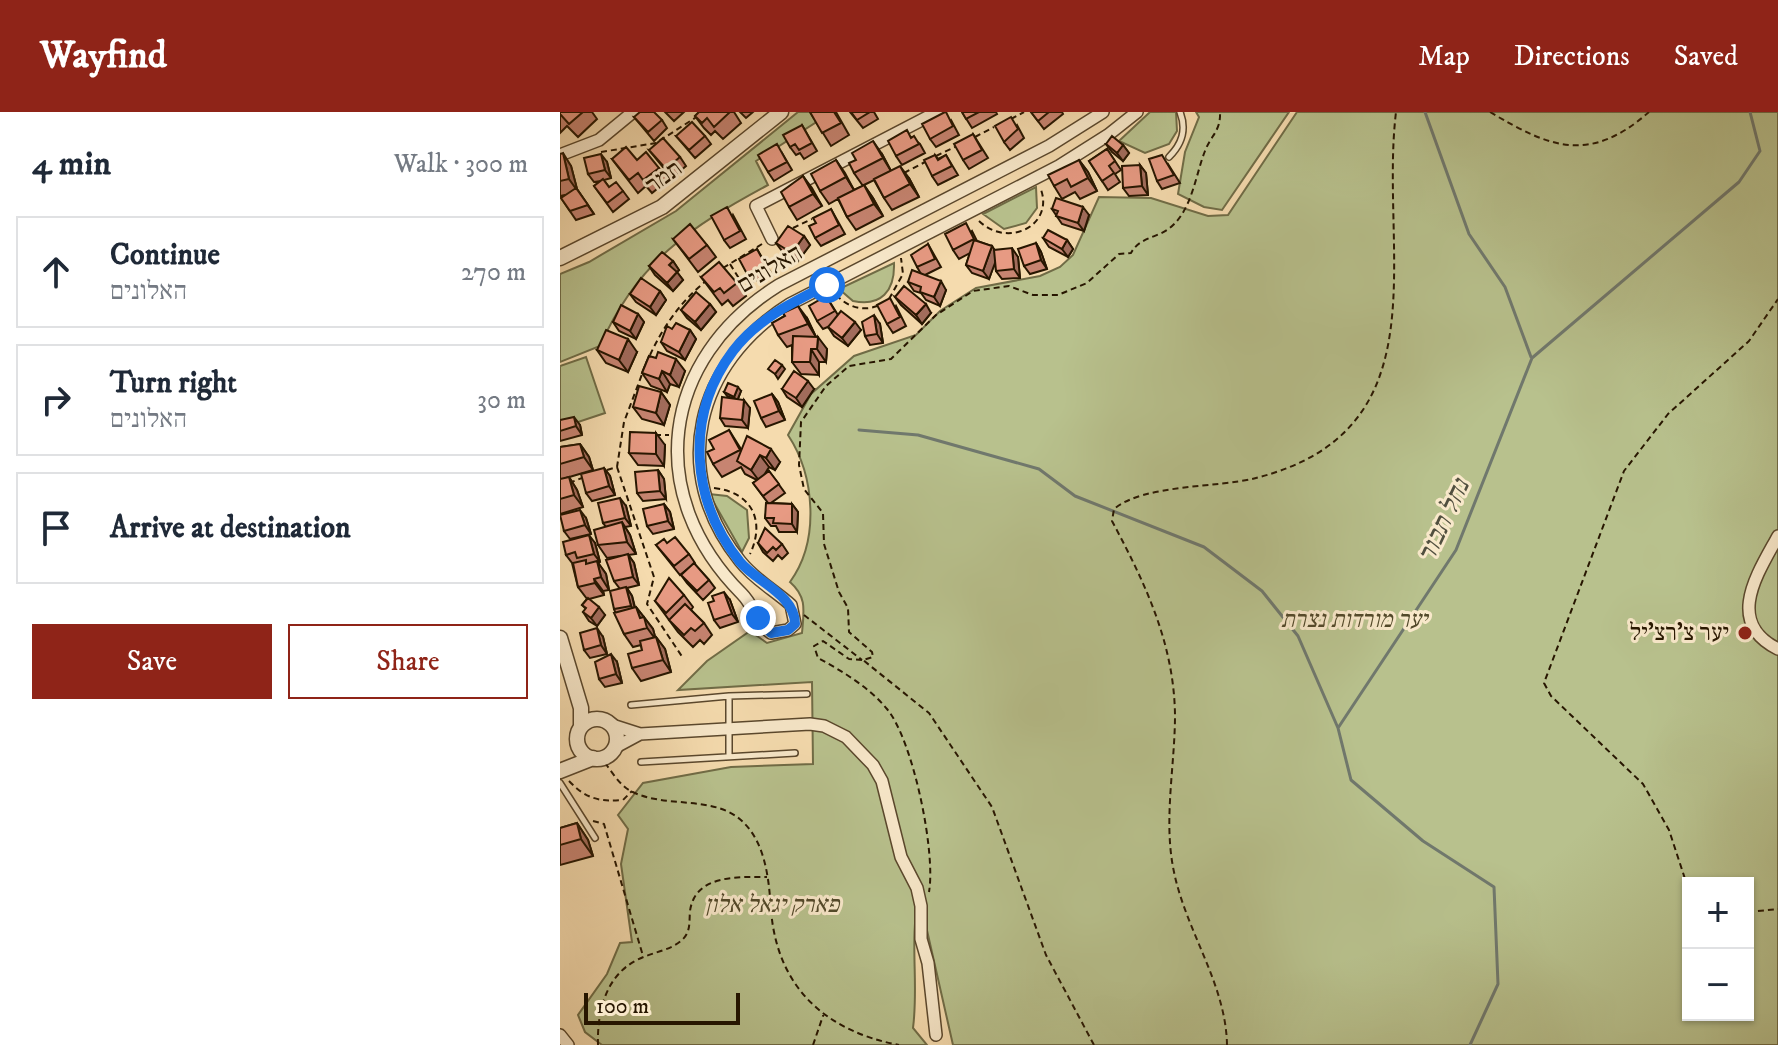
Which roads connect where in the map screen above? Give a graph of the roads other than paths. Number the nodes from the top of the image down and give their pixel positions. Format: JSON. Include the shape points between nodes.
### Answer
{"nodes":[{"id":1,"x":633,"y":112,"type":"edge"},
{"id":2,"x":781,"y":112,"type":"edge"},
{"id":3,"x":937,"y":112,"type":"edge"},
{"id":4,"x":1103,"y":112,"type":"edge"},
{"id":5,"x":1137,"y":112,"type":"edge"},
{"id":6,"x":1180,"y":112,"type":"edge"},
{"id":7,"x":560,"y":155,"type":"edge"},
{"id":8,"x":1169,"y":157,"type":"dead end"},
{"id":9,"x":772,"y":239,"type":"road end"},
{"id":10,"x":560,"y":258,"type":"edge"},
{"id":11,"x":1778,"y":536,"type":"edge"},
{"id":12,"x":560,"y":638,"type":"edge"},
{"id":13,"x":1778,"y":649,"type":"edge"},
{"id":14,"x":563,"y":680,"type":"dead end"},
{"id":15,"x":577,"y":693,"type":"junction"},
{"id":16,"x":807,"y":694,"type":"dead end"},
{"id":17,"x":729,"y":696,"type":"junction"},
{"id":18,"x":631,"y":705,"type":"dead end"},
{"id":19,"x":606,"y":722,"type":"junction"},
{"id":20,"x":581,"y":726,"type":"junction"},
{"id":21,"x":729,"y":727,"type":"junction"},
{"id":22,"x":640,"y":734,"type":"junction"},
{"id":23,"x":577,"y":742,"type":"junction"},
{"id":24,"x":614,"y":748,"type":"junction"},
{"id":25,"x":795,"y":753,"type":"dead end"},
{"id":26,"x":729,"y":756,"type":"junction"},
{"id":27,"x":597,"y":758,"type":"junction"},
{"id":28,"x":641,"y":762,"type":"dead end"},
{"id":29,"x":560,"y":771,"type":"edge"},
{"id":30,"x":560,"y":783,"type":"edge"},
{"id":31,"x":595,"y":838,"type":"dead end"},
{"id":32,"x":560,"y":1035,"type":"edge"},
{"id":33,"x":936,"y":1035,"type":"dead end"},
{"id":34,"x":568,"y":1045,"type":"edge"}],
"edges":[{"from":1,"to":7,"type":"street","via":[[599,140]]},
{"from":2,"to":10,"type":"street","name":"תמר","via":[[662,207]]},
{"from":3,"to":9,"type":"street","via":[[756,206]]},
{"from":4,"to":5,"type":"street","name":"האלונים","via":[[1049,146],[754,301],[716,337],[691,385],[678,436],[679,483],[697,535],[763,628],[771,633],[788,630],[795,624],[791,605],[743,565],[716,525],[702,489],[698,459],[704,413],[733,350],[767,318],[1083,152]]},
{"from":6,"to":8,"type":"lane","via":[[1183,135]]},
{"from":11,"to":13,"type":"street","via":[[1753,583],[1749,611],[1754,630]]},
{"from":12,"to":15,"type":"street"},
{"from":14,"to":15,"type":"lane"},
{"from":15,"to":19,"type":"street"},
{"from":15,"to":20,"type":"street"},
{"from":16,"to":17,"type":"lane"},
{"from":17,"to":18,"type":"lane"},
{"from":17,"to":21,"type":"lane"},
{"from":19,"to":20,"type":"street"},
{"from":19,"to":22,"type":"street"},
{"from":19,"to":24,"type":"street","via":[[617,738]]},
{"from":20,"to":23,"type":"street"},
{"from":21,"to":22,"type":"street"},
{"from":21,"to":26,"type":"lane"},
{"from":21,"to":33,"type":"street","via":[[824,726],[853,744],[882,781],[901,857],[921,906]]},
{"from":22,"to":24,"type":"street"},
{"from":23,"to":27,"type":"street","via":[[584,754]]},
{"from":23,"to":29,"type":"street"},
{"from":24,"to":27,"type":"street"},
{"from":25,"to":26,"type":"lane"},
{"from":26,"to":28,"type":"lane"},
{"from":27,"to":29,"type":"street"},
{"from":30,"to":31,"type":"lane"},
{"from":32,"to":34,"type":"street"}]}
